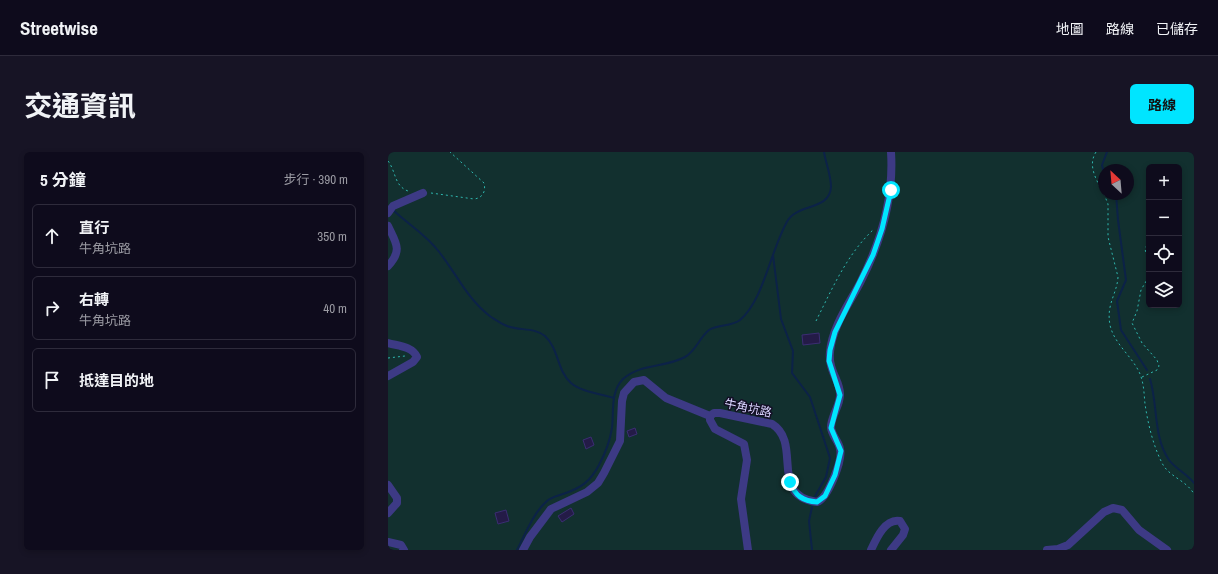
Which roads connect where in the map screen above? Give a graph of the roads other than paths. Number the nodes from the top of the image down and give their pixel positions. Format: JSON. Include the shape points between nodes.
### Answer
{"nodes":[{"id":1,"x":891,"y":152,"type":"edge"},
{"id":2,"x":423,"y":193,"type":"road end"},
{"id":3,"x":388,"y":213,"type":"edge"},
{"id":4,"x":388,"y":226,"type":"edge"},
{"id":5,"x":388,"y":266,"type":"edge"},
{"id":6,"x":388,"y":343,"type":"edge"},
{"id":7,"x":388,"y":376,"type":"edge"},
{"id":8,"x":710,"y":416,"type":"junction"},
{"id":9,"x":388,"y":485,"type":"edge"},
{"id":10,"x":388,"y":513,"type":"edge"},
{"id":11,"x":388,"y":542,"type":"edge"},
{"id":12,"x":404,"y":550,"type":"edge"},
{"id":13,"x":523,"y":550,"type":"edge"},
{"id":14,"x":748,"y":550,"type":"edge"},
{"id":15,"x":871,"y":550,"type":"edge"},
{"id":16,"x":891,"y":550,"type":"edge"},
{"id":17,"x":1047,"y":550,"type":"edge"},
{"id":18,"x":1166,"y":550,"type":"edge"}],
"edges":[{"from":1,"to":8,"type":"street","name":"牛角坑路","via":[[890,200],[882,229],[870,262],[835,332],[830,350],[829,361],[840,395],[831,428],[841,451],[835,475],[825,496],[817,502],[810,501],[793,491],[784,435],[779,428],[772,424],[720,413]]},
{"from":2,"to":3,"type":"street","via":[[394,206]]},
{"from":4,"to":5,"type":"street","via":[[398,249]]},
{"from":6,"to":7,"type":"street","via":[[406,348],[416,355],[416,360]]},
{"from":8,"to":13,"type":"street","via":[[670,400],[644,380],[634,382],[624,393],[622,401],[620,441],[598,483],[587,492],[551,509]]},
{"from":8,"to":14,"type":"street","name":"牛角坑路","via":[[715,429],[744,444],[746,467],[740,499]]},
{"from":9,"to":10,"type":"street","via":[[397,503]]},
{"from":11,"to":12,"type":"street","via":[[401,545]]},
{"from":15,"to":16,"type":"street","via":[[884,527],[895,520],[900,521],[905,529]]},
{"from":17,"to":18,"type":"street","via":[[1068,545],[1104,512],[1113,508],[1122,510],[1139,530]]}]}
